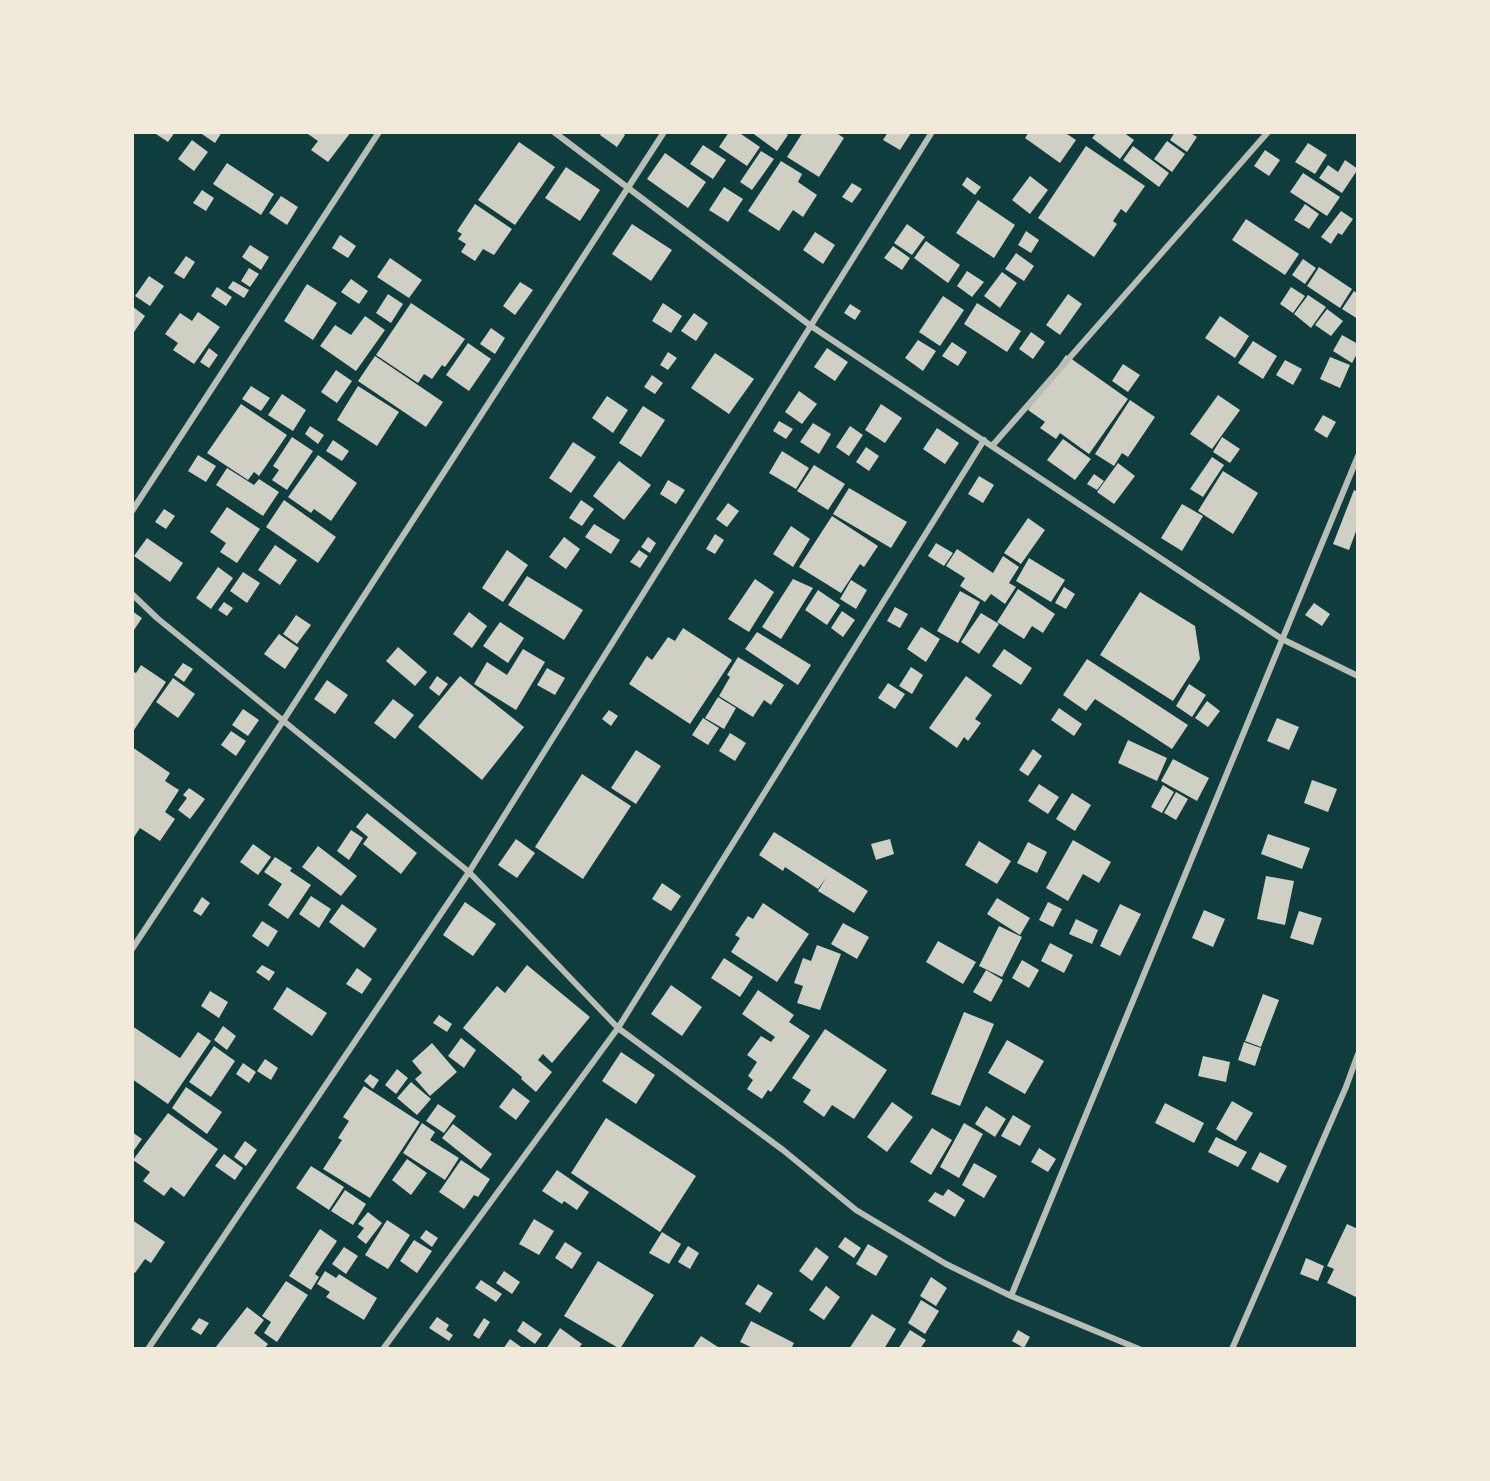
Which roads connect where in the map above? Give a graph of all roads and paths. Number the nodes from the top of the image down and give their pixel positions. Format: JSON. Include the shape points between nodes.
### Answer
{"nodes":[{"id":1,"x":379,"y":132,"type":"edge"},
{"id":2,"x":554,"y":132,"type":"edge"},
{"id":3,"x":664,"y":132,"type":"edge"},
{"id":4,"x":932,"y":132,"type":"edge"},
{"id":5,"x":1268,"y":132,"type":"edge"},
{"id":6,"x":627,"y":188,"type":"junction"},
{"id":7,"x":812,"y":326,"type":"junction"},
{"id":8,"x":984,"y":440,"type":"junction"},
{"id":9,"x":992,"y":446,"type":"junction"},
{"id":10,"x":1358,"y":456,"type":"edge"},
{"id":11,"x":132,"y":511,"type":"edge"},
{"id":12,"x":132,"y":594,"type":"edge"},
{"id":13,"x":1282,"y":639,"type":"junction"},
{"id":14,"x":1358,"y":676,"type":"edge"},
{"id":15,"x":283,"y":721,"type":"junction"},
{"id":16,"x":469,"y":872,"type":"junction"},
{"id":17,"x":132,"y":949,"type":"edge"},
{"id":18,"x":618,"y":1028,"type":"junction"},
{"id":19,"x":1358,"y":1054,"type":"edge"},
{"id":20,"x":1011,"y":1296,"type":"junction"},
{"id":21,"x":148,"y":1349,"type":"edge"},
{"id":22,"x":383,"y":1349,"type":"edge"},
{"id":23,"x":1139,"y":1349,"type":"edge"},
{"id":24,"x":1232,"y":1349,"type":"edge"}],
"edges":[{"from":1,"to":11,"type":"street"},
{"from":2,"to":6,"type":"street"},
{"from":3,"to":6,"type":"street"},
{"from":4,"to":7,"type":"street"},
{"from":5,"to":9,"type":"street"},
{"from":6,"to":7,"type":"street"},
{"from":6,"to":15,"type":"street"},
{"from":7,"to":8,"type":"street"},
{"from":7,"to":16,"type":"street"},
{"from":8,"to":9,"type":"street"},
{"from":8,"to":18,"type":"street"},
{"from":9,"to":13,"type":"street"},
{"from":10,"to":13,"type":"street"},
{"from":12,"to":15,"type":"street"},
{"from":13,"to":14,"type":"street"},
{"from":13,"to":20,"type":"street"},
{"from":15,"to":16,"type":"street"},
{"from":15,"to":17,"type":"street"},
{"from":16,"to":18,"type":"street"},
{"from":16,"to":21,"type":"street"},
{"from":18,"to":20,"type":"street","via":[[783,1150],[856,1210],[946,1264]]},
{"from":18,"to":22,"type":"street"},
{"from":19,"to":24,"type":"street"},
{"from":20,"to":23,"type":"street"}]}
